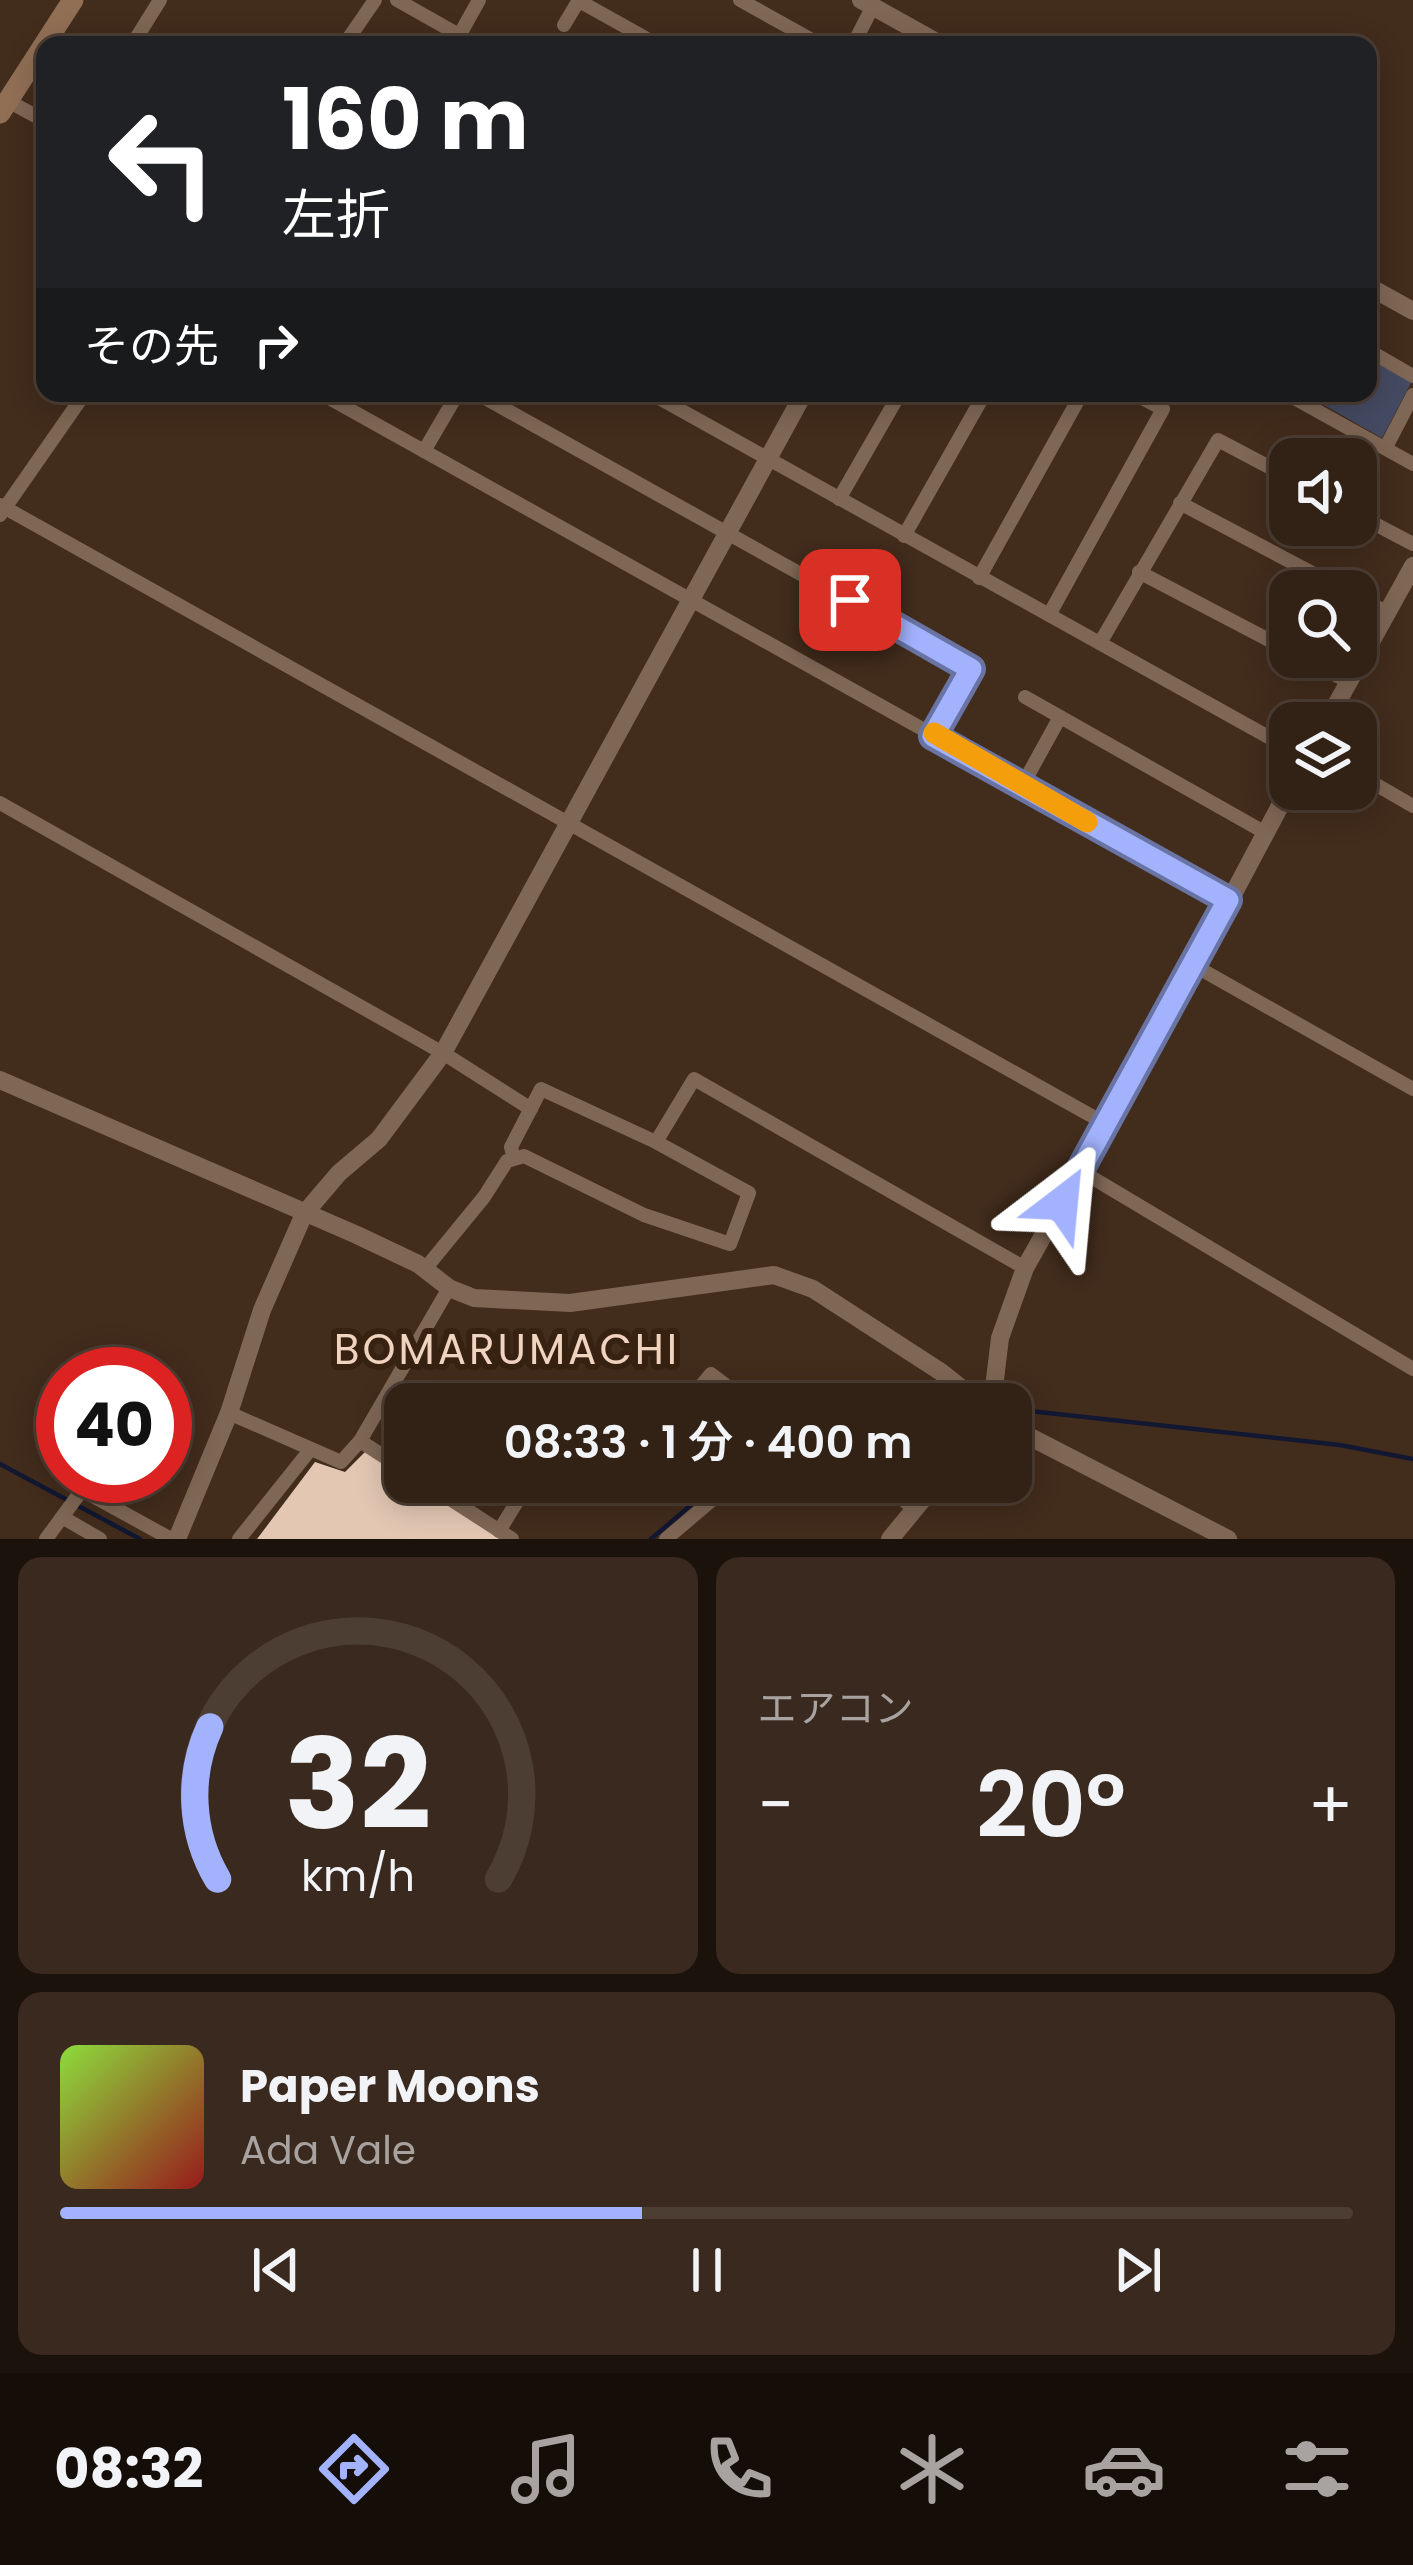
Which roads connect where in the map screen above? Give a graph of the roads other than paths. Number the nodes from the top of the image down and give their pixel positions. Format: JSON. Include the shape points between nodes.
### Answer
{"nodes":[{"id":1,"x":73,"y":0,"type":"edge"},
{"id":2,"x":160,"y":0,"type":"edge"},
{"id":3,"x":375,"y":0,"type":"edge"},
{"id":4,"x":397,"y":0,"type":"edge"},
{"id":5,"x":479,"y":0,"type":"edge"},
{"id":6,"x":740,"y":0,"type":"edge"},
{"id":7,"x":579,"y":1,"type":"edge"},
{"id":8,"x":867,"y":3,"type":"edge"},
{"id":9,"x":564,"y":25,"type":"dead end"},
{"id":10,"x":50,"y":36,"type":"edge"},
{"id":11,"x":138,"y":36,"type":"edge"},
{"id":12,"x":350,"y":36,"type":"edge"},
{"id":13,"x":451,"y":36,"type":"edge"},
{"id":14,"x":459,"y":36,"type":"edge"},
{"id":15,"x":642,"y":36,"type":"edge"},
{"id":16,"x":805,"y":36,"type":"edge"},
{"id":17,"x":856,"y":36,"type":"edge"},
{"id":18,"x":926,"y":36,"type":"edge"},
{"id":19,"x":36,"y":57,"type":"edge"},
{"id":20,"x":4,"y":107,"type":"edge"},
{"id":21,"x":36,"y":118,"type":"edge"},
{"id":22,"x":1377,"y":291,"type":"edge"},
{"id":23,"x":1413,"y":311,"type":"edge"},
{"id":24,"x":1377,"y":355,"type":"edge"},
{"id":25,"x":1413,"y":376,"type":"edge"},
{"id":26,"x":1413,"y":394,"type":"edge"},
{"id":27,"x":79,"y":402,"type":"edge"},
{"id":28,"x":336,"y":402,"type":"edge"},
{"id":29,"x":453,"y":402,"type":"edge"},
{"id":30,"x":492,"y":402,"type":"edge"},
{"id":31,"x":667,"y":402,"type":"edge"},
{"id":32,"x":799,"y":402,"type":"edge"},
{"id":33,"x":894,"y":402,"type":"edge"},
{"id":34,"x":980,"y":402,"type":"edge"},
{"id":35,"x":1077,"y":402,"type":"edge"},
{"id":36,"x":1150,"y":402,"type":"edge"},
{"id":37,"x":1302,"y":402,"type":"edge"},
{"id":38,"x":1386,"y":447,"type":"junction"},
{"id":39,"x":424,"y":451,"type":"junction"},
{"id":40,"x":768,"y":457,"type":"junction"},
{"id":41,"x":1413,"y":464,"type":"edge"},
{"id":42,"x":1269,"y":467,"type":"edge"},
{"id":43,"x":839,"y":499,"type":"junction"},
{"id":44,"x":1180,"y":503,"type":"junction"},
{"id":45,"x":2,"y":509,"type":"edge"},
{"id":46,"x":1377,"y":525,"type":"edge"},
{"id":47,"x":729,"y":532,"type":"junction"},
{"id":48,"x":904,"y":536,"type":"junction"},
{"id":49,"x":1413,"y":544,"type":"edge"},
{"id":50,"x":1413,"y":566,"type":"edge"},
{"id":51,"x":1306,"y":570,"type":"edge"},
{"id":52,"x":1139,"y":572,"type":"junction"},
{"id":53,"x":979,"y":578,"type":"junction"},
{"id":54,"x":689,"y":598,"type":"junction"},
{"id":55,"x":1377,"y":607,"type":"edge"},
{"id":56,"x":1386,"y":612,"type":"junction"},
{"id":57,"x":1049,"y":615,"type":"junction"},
{"id":58,"x":1269,"y":640,"type":"edge"},
{"id":59,"x":1100,"y":643,"type":"junction"},
{"id":60,"x":971,"y":669,"type":"junction"},
{"id":61,"x":1341,"y":678,"type":"edge"},
{"id":62,"x":989,"y":679,"type":"dead end"},
{"id":63,"x":1349,"y":682,"type":"junction"},
{"id":64,"x":1025,"y":697,"type":"dead end"},
{"id":65,"x":1338,"y":702,"type":"edge"},
{"id":66,"x":1060,"y":717,"type":"junction"},
{"id":67,"x":933,"y":736,"type":"junction"},
{"id":68,"x":1269,"y":737,"type":"edge"},
{"id":69,"x":1377,"y":785,"type":"edge"},
{"id":70,"x":1022,"y":786,"type":"junction"},
{"id":71,"x":0,"y":803,"type":"edge"},
{"id":72,"x":1413,"y":806,"type":"edge"},
{"id":73,"x":1277,"y":810,"type":"edge"},
{"id":74,"x":571,"y":822,"type":"junction"},
{"id":75,"x":1264,"y":832,"type":"junction"},
{"id":76,"x":1228,"y":900,"type":"junction"},
{"id":77,"x":1195,"y":966,"type":"junction"},
{"id":78,"x":443,"y":1053,"type":"junction"},
{"id":79,"x":0,"y":1081,"type":"edge"},
{"id":80,"x":1413,"y":1089,"type":"edge"},
{"id":81,"x":531,"y":1109,"type":"junction"},
{"id":82,"x":1106,"y":1124,"type":"junction"},
{"id":83,"x":656,"y":1142,"type":"junction"},
{"id":84,"x":514,"y":1159,"type":"junction"},
{"id":85,"x":1081,"y":1171,"type":"junction"},
{"id":86,"x":304,"y":1214,"type":"junction"},
{"id":87,"x":1025,"y":1268,"type":"junction"},
{"id":88,"x":425,"y":1269,"type":"junction"},
{"id":89,"x":449,"y":1288,"type":"junction"},
{"id":90,"x":1413,"y":1369,"type":"edge"},
{"id":91,"x":955,"y":1383,"type":"edge"},
{"id":92,"x":995,"y":1383,"type":"edge"},
{"id":93,"x":229,"y":1413,"type":"junction"},
{"id":94,"x":1032,"y":1438,"type":"edge"},
{"id":95,"x":360,"y":1441,"type":"junction"},
{"id":96,"x":310,"y":1450,"type":"junction"},
{"id":97,"x":384,"y":1456,"type":"edge"},
{"id":98,"x":456,"y":1503,"type":"edge"},
{"id":99,"x":520,"y":1503,"type":"edge"},
{"id":100,"x":709,"y":1503,"type":"edge"},
{"id":101,"x":907,"y":1503,"type":"edge"},
{"id":102,"x":919,"y":1503,"type":"edge"},
{"id":103,"x":914,"y":1509,"type":"junction"},
{"id":104,"x":63,"y":1514,"type":"junction"},
{"id":105,"x":506,"y":1535,"type":"edge"},
{"id":106,"x":46,"y":1539,"type":"edge"},
{"id":107,"x":100,"y":1539,"type":"edge"},
{"id":108,"x":174,"y":1539,"type":"edge"},
{"id":109,"x":239,"y":1539,"type":"edge"},
{"id":110,"x":667,"y":1539,"type":"edge"},
{"id":111,"x":890,"y":1539,"type":"edge"},
{"id":112,"x":1228,"y":1539,"type":"edge"}],
"edges":[{"from":1,"to":10,"type":"main road"},
{"from":2,"to":11,"type":"street"},
{"from":3,"to":12,"type":"street"},
{"from":4,"to":13,"type":"street"},
{"from":5,"to":14,"type":"street"},
{"from":6,"to":16,"type":"street"},
{"from":7,"to":9,"type":"street"},
{"from":7,"to":15,"type":"street"},
{"from":8,"to":17,"type":"street"},
{"from":8,"to":18,"type":"street"},
{"from":19,"to":20,"type":"main road"},
{"from":20,"to":21,"type":"street"},
{"from":22,"to":23,"type":"street"},
{"from":24,"to":25,"type":"street"},
{"from":26,"to":38,"type":"street"},
{"from":27,"to":45,"type":"street"},
{"from":28,"to":39,"type":"street"},
{"from":29,"to":39,"type":"street"},
{"from":30,"to":47,"type":"street"},
{"from":31,"to":40,"type":"street"},
{"from":32,"to":40,"type":"street"},
{"from":33,"to":43,"type":"street"},
{"from":34,"to":48,"type":"street"},
{"from":35,"to":53,"type":"street"},
{"from":36,"to":57,"type":"street","via":[[1163,409]]},
{"from":37,"to":38,"type":"street"},
{"from":38,"to":41,"type":"street"},
{"from":39,"to":54,"type":"street"},
{"from":40,"to":43,"type":"street"},
{"from":40,"to":47,"type":"street"},
{"from":42,"to":44,"type":"street","via":[[1217,440]]},
{"from":43,"to":48,"type":"street"},
{"from":44,"to":51,"type":"street"},
{"from":44,"to":52,"type":"street"},
{"from":45,"to":74,"type":"street"},
{"from":46,"to":49,"type":"street"},
{"from":47,"to":54,"type":"street"},
{"from":47,"to":60,"type":"street"},
{"from":48,"to":53,"type":"street"},
{"from":50,"to":56,"type":"street"},
{"from":52,"to":58,"type":"street"},
{"from":52,"to":59,"type":"street"},
{"from":53,"to":57,"type":"street"},
{"from":54,"to":67,"type":"street"},
{"from":54,"to":74,"type":"street"},
{"from":55,"to":56,"type":"street"},
{"from":56,"to":63,"type":"street"},
{"from":57,"to":59,"type":"street"},
{"from":59,"to":68,"type":"street"},
{"from":60,"to":62,"type":"street"},
{"from":60,"to":67,"type":"street"},
{"from":61,"to":63,"type":"street"},
{"from":63,"to":65,"type":"street"},
{"from":64,"to":66,"type":"street"},
{"from":66,"to":70,"type":"street"},
{"from":66,"to":75,"type":"street"},
{"from":67,"to":70,"type":"street"},
{"from":69,"to":72,"type":"street"},
{"from":70,"to":76,"type":"street"},
{"from":71,"to":78,"type":"street"},
{"from":73,"to":75,"type":"street"},
{"from":74,"to":78,"type":"street"},
{"from":74,"to":82,"type":"street"},
{"from":75,"to":76,"type":"street"},
{"from":76,"to":77,"type":"street"},
{"from":77,"to":80,"type":"street"},
{"from":77,"to":82,"type":"street"},
{"from":78,"to":81,"type":"street"},
{"from":78,"to":86,"type":"street","via":[[379,1138]]},
{"from":79,"to":86,"type":"street"},
{"from":81,"to":83,"type":"street","via":[[542,1089]]},
{"from":81,"to":84,"type":"street","via":[[511,1148]]},
{"from":82,"to":85,"type":"street"},
{"from":83,"to":84,"type":"street","via":[[749,1193],[730,1244],[644,1215],[524,1156]]},
{"from":83,"to":87,"type":"street","via":[[694,1079]]},
{"from":84,"to":88,"type":"street"},
{"from":85,"to":87,"type":"street"},
{"from":85,"to":90,"type":"street"},
{"from":86,"to":88,"type":"street"},
{"from":86,"to":93,"type":"street"},
{"from":87,"to":92,"type":"street","via":[[1000,1338]]},
{"from":88,"to":89,"type":"street"},
{"from":89,"to":91,"type":"street","via":[[474,1298],[570,1304],[774,1275],[813,1289]]},
{"from":89,"to":95,"type":"street"},
{"from":93,"to":96,"type":"street"},
{"from":93,"to":108,"type":"street"},
{"from":94,"to":112,"type":"street"},
{"from":95,"to":96,"type":"street","via":[[341,1462]]},
{"from":95,"to":97,"type":"street"},
{"from":96,"to":109,"type":"street"},
{"from":98,"to":105,"type":"street"},
{"from":99,"to":105,"type":"street"},
{"from":100,"to":110,"type":"street"},
{"from":101,"to":103,"type":"street"},
{"from":102,"to":103,"type":"street"},
{"from":103,"to":111,"type":"street"},
{"from":104,"to":106,"type":"street"},
{"from":104,"to":107,"type":"street"},
{"from":104,"to":108,"type":"street","via":[[82,1490]]}]}
